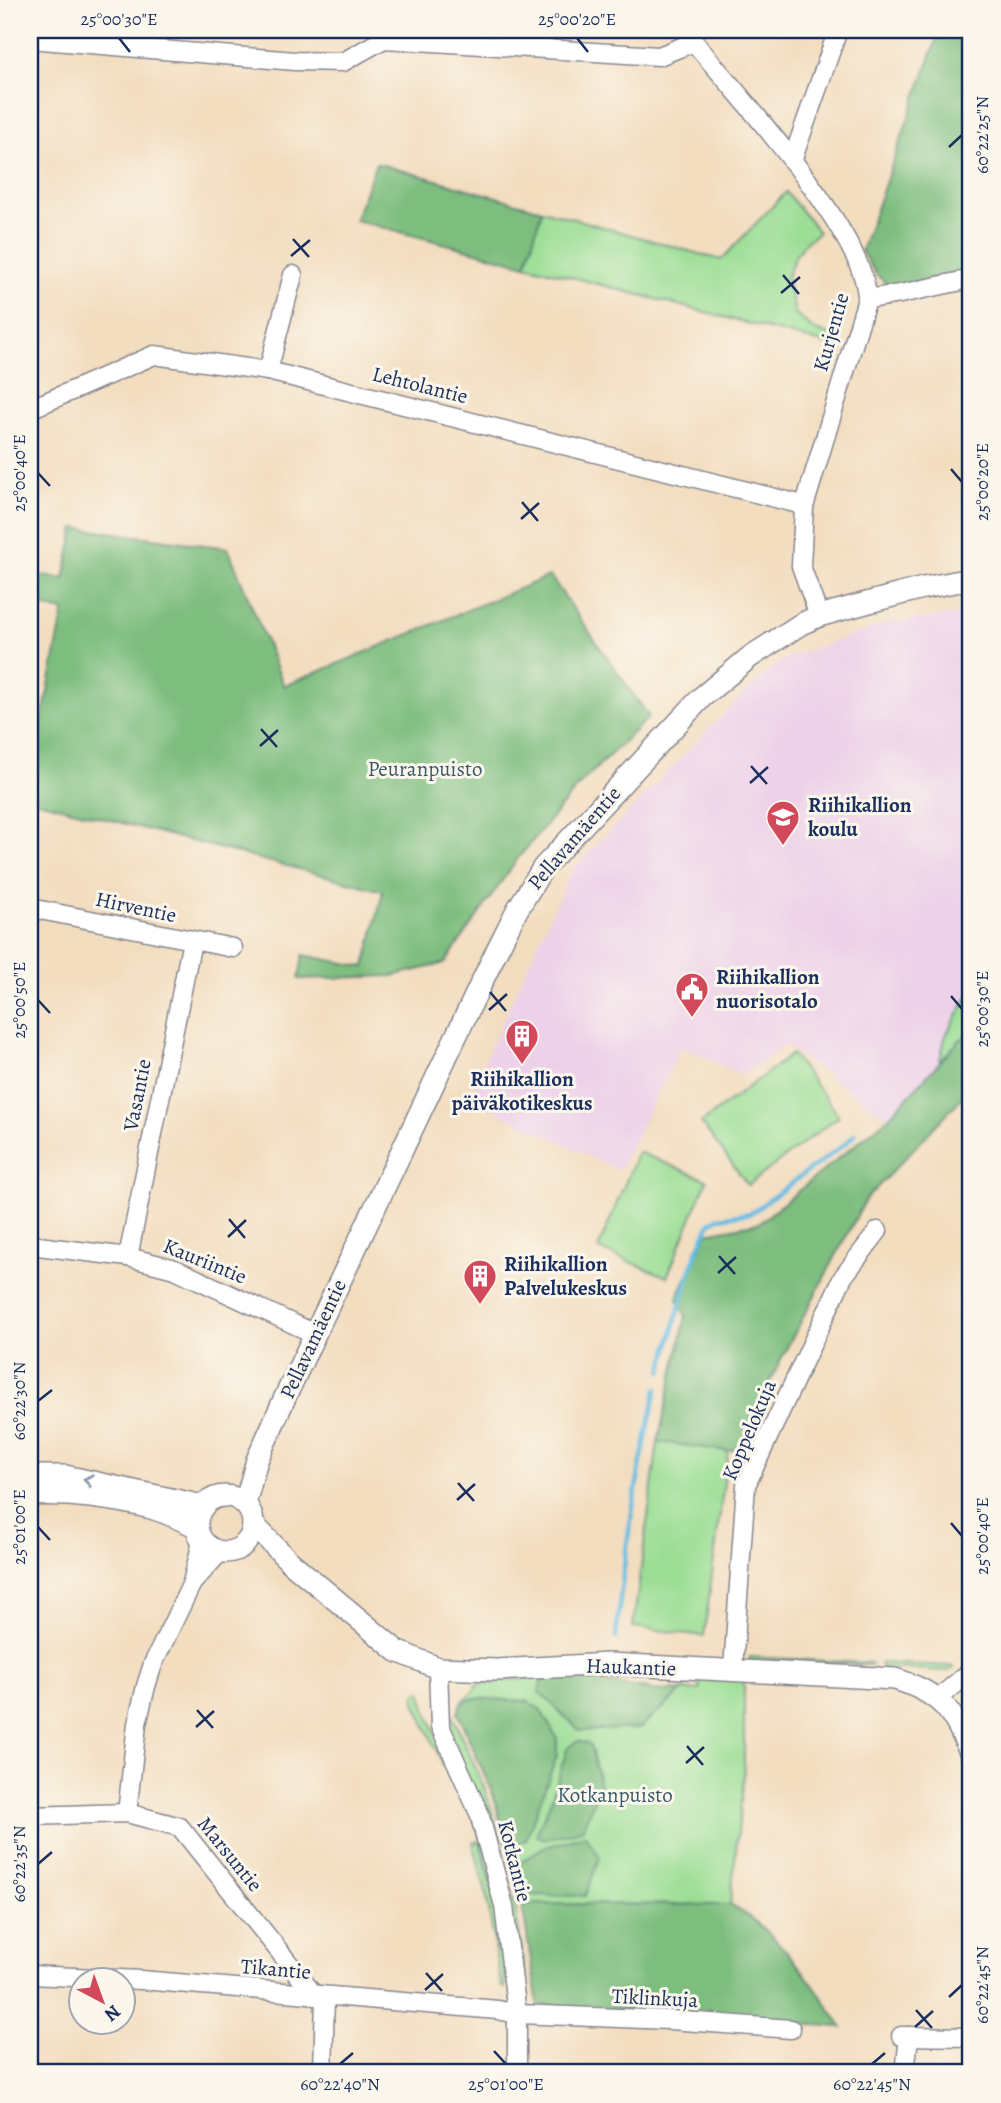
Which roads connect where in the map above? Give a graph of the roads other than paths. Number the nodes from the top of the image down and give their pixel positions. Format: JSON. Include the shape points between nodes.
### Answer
{"nodes":[{"id":1,"x":838,"y":30,"type":"edge"},
{"id":2,"x":689,"y":36,"type":"edge"},
{"id":3,"x":30,"y":39,"type":"edge"},
{"id":4,"x":792,"y":161,"type":"junction"},
{"id":5,"x":293,"y":275,"type":"dead end"},
{"id":6,"x":971,"y":279,"type":"edge"},
{"id":7,"x":867,"y":299,"type":"junction"},
{"id":8,"x":268,"y":371,"type":"junction"},
{"id":9,"x":30,"y":409,"type":"edge"},
{"id":10,"x":804,"y":507,"type":"junction"},
{"id":11,"x":971,"y":579,"type":"edge"},
{"id":12,"x":819,"y":616,"type":"junction"},
{"id":13,"x":30,"y":908,"type":"edge"},
{"id":14,"x":192,"y":942,"type":"junction"},
{"id":15,"x":233,"y":948,"type":"dead end"},
{"id":16,"x":878,"y":1231,"type":"dead end"},
{"id":17,"x":30,"y":1245,"type":"edge"},
{"id":18,"x":128,"y":1257,"type":"junction"},
{"id":19,"x":315,"y":1334,"type":"junction"},
{"id":20,"x":30,"y":1476,"type":"edge"},
{"id":21,"x":30,"y":1495,"type":"edge"},
{"id":22,"x":203,"y":1506,"type":"junction"},
{"id":23,"x":242,"y":1508,"type":"junction"},
{"id":24,"x":206,"y":1540,"type":"junction"},
{"id":25,"x":242,"y":1546,"type":"junction"},
{"id":26,"x":289,"y":1561,"type":"junction"},
{"id":27,"x":438,"y":1668,"type":"junction"},
{"id":28,"x":733,"y":1670,"type":"junction"},
{"id":29,"x":971,"y":1671,"type":"edge"},
{"id":30,"x":939,"y":1698,"type":"junction"},
{"id":31,"x":971,"y":1754,"type":"edge"},
{"id":32,"x":127,"y":1813,"type":"junction"},
{"id":33,"x":30,"y":1814,"type":"edge"},
{"id":34,"x":30,"y":1975,"type":"edge"},
{"id":35,"x":320,"y":1996,"type":"junction"},
{"id":36,"x":517,"y":2014,"type":"junction"},
{"id":37,"x":791,"y":2029,"type":"dead end"},
{"id":38,"x":971,"y":2037,"type":"edge"},
{"id":39,"x":323,"y":2073,"type":"edge"},
{"id":40,"x":517,"y":2073,"type":"edge"},
{"id":41,"x":905,"y":2073,"type":"edge"}],
"edges":[{"from":1,"to":4,"type":"street"},
{"from":2,"to":3,"type":"street","via":[[659,56],[384,39],[343,62]]},
{"from":2,"to":4,"type":"street","name":"Kurjentie"},
{"from":4,"to":7,"type":"street","name":"Kurjentie","via":[[841,227],[867,285]]},
{"from":5,"to":8,"type":"street"},
{"from":6,"to":7,"type":"street"},
{"from":7,"to":10,"type":"street","name":"Kurjentie"},
{"from":8,"to":9,"type":"street","name":"Lehtolantie","via":[[154,355]]},
{"from":8,"to":10,"type":"street","name":"Lehtolantie"},
{"from":10,"to":12,"type":"street","name":"Kurjentie","via":[[802,566]]},
{"from":11,"to":12,"type":"street","name":"Pellavamäentie"},
{"from":12,"to":19,"type":"street","name":"Pellavamäentie","via":[[778,636],[702,697],[543,868],[496,952]]},
{"from":13,"to":14,"type":"street","name":"Hirventie"},
{"from":14,"to":15,"type":"street","name":"Hirventie"},
{"from":14,"to":18,"type":"street","name":"Vasantie"},
{"from":16,"to":28,"type":"street","name":"Koppelokuja","via":[[843,1278],[746,1485]]},
{"from":17,"to":18,"type":"street","name":"Kauriintie"},
{"from":18,"to":19,"type":"street","name":"Kauriintie","via":[[175,1269]]},
{"from":19,"to":23,"type":"street","name":"Pellavamäentie","via":[[257,1460]]},
{"from":22,"to":20,"type":"street","one_way":true,"via":[[65,1476]]},
{"from":21,"to":24,"type":"street","via":[[64,1494],[153,1508]]},
{"from":22,"to":23,"type":"street","via":[[218,1496]]},
{"from":22,"to":24,"type":"street","via":[[197,1519]]},
{"from":23,"to":25,"type":"street","via":[[252,1532]]},
{"from":23,"to":26,"type":"street","name":"Haukantie"},
{"from":24,"to":25,"type":"street","via":[[228,1552]]},
{"from":24,"to":32,"type":"street","via":[[146,1686]]},
{"from":25,"to":26,"type":"street","name":"Haukantie"},
{"from":26,"to":27,"type":"street","name":"Haukantie","via":[[397,1651]]},
{"from":27,"to":28,"type":"street","name":"Haukantie","via":[[609,1664]]},
{"from":27,"to":36,"type":"street","name":"Kotkantie","via":[[440,1726],[479,1813],[504,1906]]},
{"from":28,"to":30,"type":"street","name":"Haukantie","via":[[895,1679]]},
{"from":29,"to":30,"type":"street"},
{"from":30,"to":31,"type":"street"},
{"from":32,"to":33,"type":"street","name":"Marsuntie"},
{"from":32,"to":35,"type":"street","name":"Marsuntie","via":[[180,1827]]},
{"from":34,"to":35,"type":"street","name":"Tikantie"},
{"from":35,"to":36,"type":"street","name":"Tikantie"},
{"from":35,"to":39,"type":"street"},
{"from":36,"to":37,"type":"street","name":"Tiklinkuja"},
{"from":36,"to":40,"type":"street","name":"Kotkantie"},
{"from":38,"to":41,"type":"street","via":[[905,2036]]}]}
